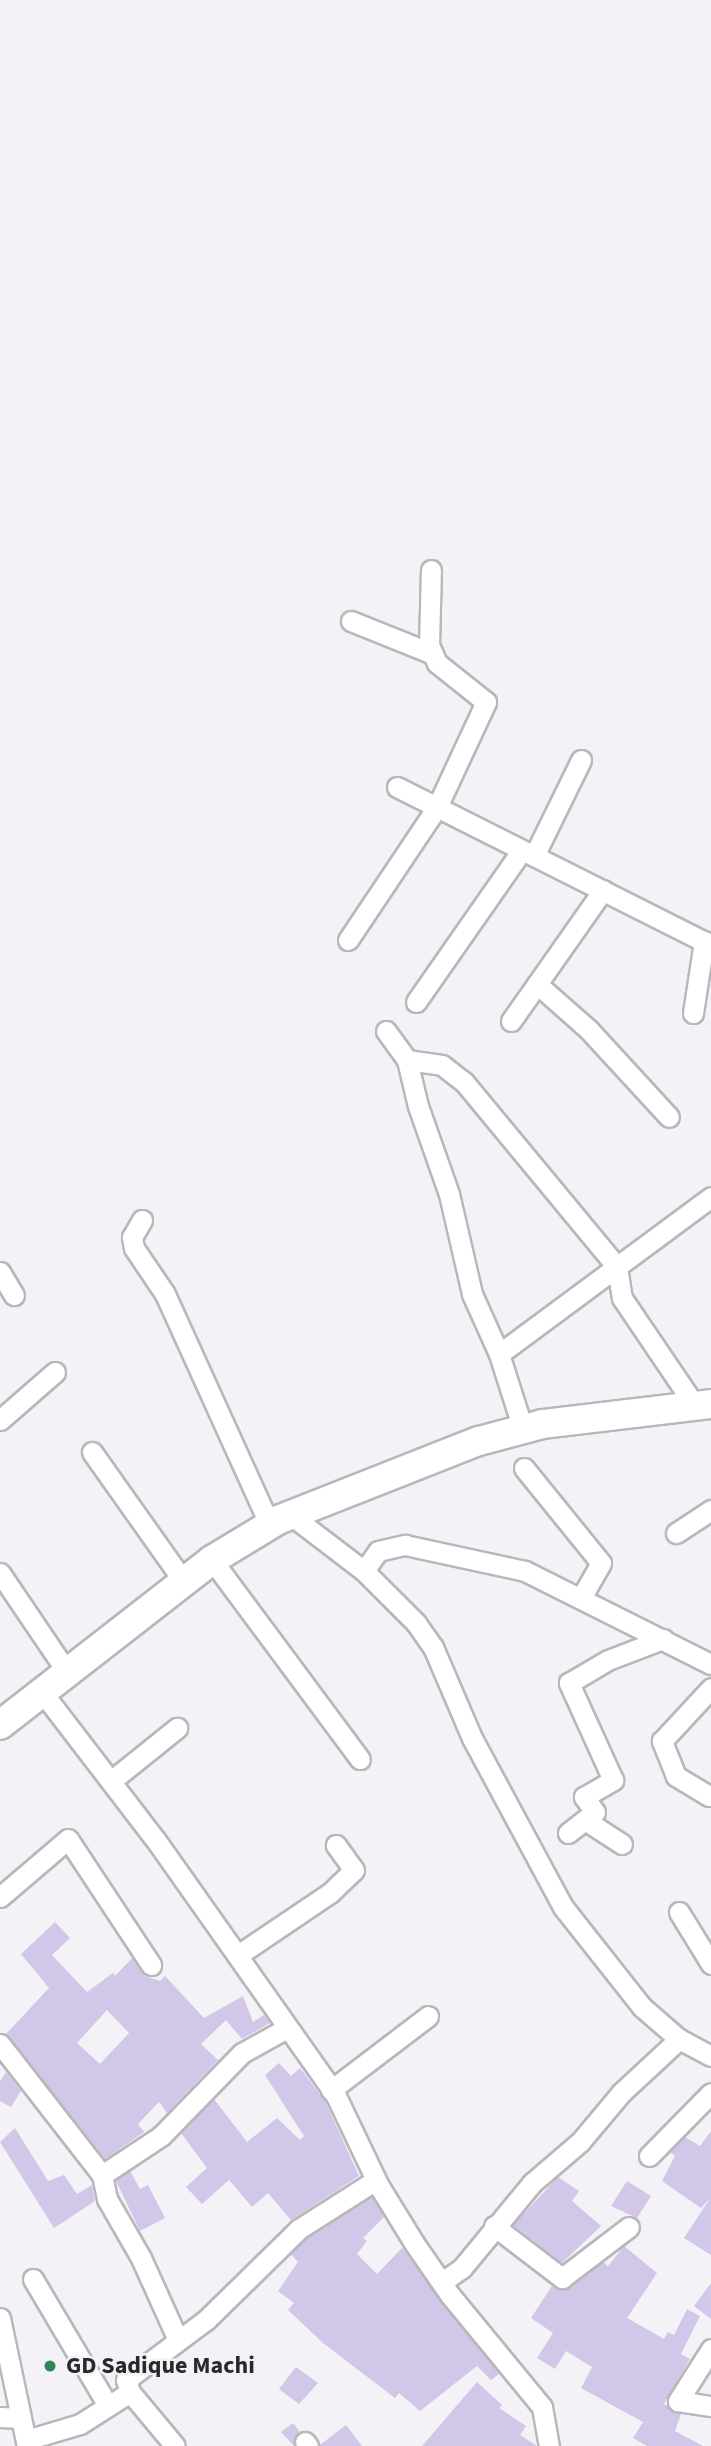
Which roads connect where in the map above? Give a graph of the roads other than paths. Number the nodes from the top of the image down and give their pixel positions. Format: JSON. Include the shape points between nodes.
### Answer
{"nodes":[{"id":1,"x":431,"y":570,"type":"dead end"},
{"id":2,"x":351,"y":621,"type":"dead end"},
{"id":3,"x":433,"y":654,"type":"junction"},
{"id":4,"x":581,"y":760,"type":"dead end"},
{"id":5,"x":397,"y":787,"type":"dead end"},
{"id":6,"x":438,"y":807,"type":"junction"},
{"id":7,"x":528,"y":853,"type":"junction"},
{"id":8,"x":603,"y":890,"type":"junction"},
{"id":9,"x":348,"y":940,"type":"dead end"},
{"id":10,"x":707,"y":943,"type":"edge"},
{"id":11,"x":537,"y":985,"type":"junction"},
{"id":12,"x":416,"y":1002,"type":"dead end"},
{"id":13,"x":693,"y":1013,"type":"dead end"},
{"id":14,"x":511,"y":1021,"type":"dead end"},
{"id":15,"x":386,"y":1031,"type":"dead end"},
{"id":16,"x":408,"y":1060,"type":"junction"},
{"id":17,"x":669,"y":1117,"type":"dead end"},
{"id":18,"x":711,"y":1197,"type":"edge"},
{"id":19,"x":142,"y":1220,"type":"dead end"},
{"id":20,"x":617,"y":1267,"type":"junction"},
{"id":21,"x":0,"y":1272,"type":"edge"},
{"id":22,"x":14,"y":1295,"type":"dead end"},
{"id":23,"x":499,"y":1353,"type":"junction"},
{"id":24,"x":55,"y":1372,"type":"dead end"},
{"id":25,"x":703,"y":1405,"type":"edge"},
{"id":26,"x":0,"y":1420,"type":"edge"},
{"id":27,"x":523,"y":1429,"type":"junction"},
{"id":28,"x":92,"y":1452,"type":"dead end"},
{"id":29,"x":524,"y":1468,"type":"dead end"},
{"id":30,"x":711,"y":1510,"type":"edge"},
{"id":31,"x":281,"y":1521,"type":"junction"},
{"id":32,"x":676,"y":1533,"type":"dead end"},
{"id":33,"x":212,"y":1560,"type":"junction"},
{"id":34,"x":364,"y":1571,"type":"junction"},
{"id":35,"x":0,"y":1573,"type":"edge"},
{"id":36,"x":184,"y":1582,"type":"junction"},
{"id":37,"x":581,"y":1598,"type":"junction"},
{"id":38,"x":663,"y":1639,"type":"junction"},
{"id":39,"x":711,"y":1664,"type":"edge"},
{"id":40,"x":67,"y":1672,"type":"junction"},
{"id":41,"x":711,"y":1688,"type":"edge"},
{"id":42,"x":42,"y":1692,"type":"junction"},
{"id":43,"x":0,"y":1725,"type":"edge"},
{"id":44,"x":177,"y":1728,"type":"dead end"},
{"id":45,"x":360,"y":1759,"type":"dead end"},
{"id":46,"x":111,"y":1781,"type":"junction"},
{"id":47,"x":709,"y":1796,"type":"dead end"},
{"id":48,"x":585,"y":1820,"type":"junction"},
{"id":49,"x":568,"y":1833,"type":"dead end"},
{"id":50,"x":622,"y":1844,"type":"dead end"},
{"id":51,"x":337,"y":1845,"type":"dead end"},
{"id":52,"x":0,"y":1897,"type":"edge"},
{"id":53,"x":679,"y":1912,"type":"dead end"},
{"id":54,"x":238,"y":1955,"type":"junction"},
{"id":55,"x":711,"y":1964,"type":"edge"},
{"id":56,"x":151,"y":1965,"type":"dead end"},
{"id":57,"x":428,"y":2016,"type":"dead end"},
{"id":58,"x":286,"y":2028,"type":"junction"},
{"id":59,"x":678,"y":2039,"type":"junction"},
{"id":60,"x":0,"y":2044,"type":"edge"},
{"id":61,"x":711,"y":2056,"type":"edge"},
{"id":62,"x":331,"y":2090,"type":"junction"},
{"id":63,"x":711,"y":2092,"type":"edge"},
{"id":64,"x":649,"y":2156,"type":"dead end"},
{"id":65,"x":102,"y":2175,"type":"junction"},
{"id":66,"x":376,"y":2180,"type":"junction"},
{"id":67,"x":494,"y":2226,"type":"junction"},
{"id":68,"x":629,"y":2227,"type":"dead end"},
{"id":69,"x":33,"y":2279,"type":"dead end"},
{"id":70,"x":442,"y":2282,"type":"junction"},
{"id":71,"x":0,"y":2318,"type":"edge"},
{"id":72,"x":178,"y":2340,"type":"junction"},
{"id":73,"x":711,"y":2349,"type":"edge"},
{"id":74,"x":130,"y":2392,"type":"junction"},
{"id":75,"x":108,"y":2406,"type":"junction"},
{"id":76,"x":711,"y":2406,"type":"edge"},
{"id":77,"x":0,"y":2417,"type":"edge"},
{"id":78,"x":21,"y":2418,"type":"junction"},
{"id":79,"x":26,"y":2443,"type":"edge"},
{"id":80,"x":175,"y":2446,"type":"edge"},
{"id":81,"x":549,"y":2446,"type":"edge"}],
"edges":[{"from":1,"to":3,"type":"street","via":[[429,645]]},
{"from":2,"to":3,"type":"street"},
{"from":3,"to":6,"type":"street","via":[[437,663],[486,702]]},
{"from":4,"to":7,"type":"street"},
{"from":5,"to":6,"type":"street"},
{"from":6,"to":7,"type":"street"},
{"from":6,"to":9,"type":"street"},
{"from":7,"to":8,"type":"street"},
{"from":7,"to":12,"type":"street"},
{"from":8,"to":10,"type":"street"},
{"from":8,"to":11,"type":"street"},
{"from":10,"to":13,"type":"street"},
{"from":11,"to":14,"type":"street"},
{"from":11,"to":17,"type":"street","via":[[589,1030]]},
{"from":15,"to":16,"type":"street"},
{"from":16,"to":20,"type":"street","via":[[442,1065],[464,1082]]},
{"from":16,"to":23,"type":"street","via":[[449,1194],[472,1294]]},
{"from":18,"to":20,"type":"street"},
{"from":19,"to":31,"type":"street","via":[[132,1237],[134,1248],[164,1294]]},
{"from":20,"to":23,"type":"street"},
{"from":20,"to":25,"type":"street","via":[[622,1298]]},
{"from":21,"to":22,"type":"street"},
{"from":23,"to":27,"type":"street"},
{"from":24,"to":26,"type":"street"},
{"from":25,"to":27,"type":"street"},
{"from":27,"to":31,"type":"street","via":[[479,1441]]},
{"from":28,"to":36,"type":"street"},
{"from":29,"to":37,"type":"street","via":[[601,1563]]},
{"from":30,"to":32,"type":"street"},
{"from":31,"to":33,"type":"street"},
{"from":31,"to":34,"type":"street"},
{"from":33,"to":36,"type":"street"},
{"from":33,"to":45,"type":"street"},
{"from":34,"to":37,"type":"street","via":[[378,1551],[405,1545],[525,1572]]},
{"from":34,"to":59,"type":"street","via":[[416,1623],[433,1647],[472,1738],[563,1907],[642,2007]]},
{"from":35,"to":40,"type":"street"},
{"from":36,"to":40,"type":"street"},
{"from":37,"to":38,"type":"street"},
{"from":38,"to":39,"type":"street"},
{"from":38,"to":48,"type":"street","via":[[608,1660],[569,1683],[613,1780],[584,1797],[595,1812]]},
{"from":40,"to":42,"type":"street"},
{"from":41,"to":47,"type":"street","via":[[662,1741],[676,1776]]},
{"from":42,"to":43,"type":"street"},
{"from":42,"to":46,"type":"street"},
{"from":44,"to":46,"type":"street"},
{"from":46,"to":54,"type":"street"},
{"from":48,"to":49,"type":"street"},
{"from":48,"to":50,"type":"street"},
{"from":51,"to":54,"type":"street","via":[[354,1870],[330,1893]]},
{"from":52,"to":56,"type":"street","via":[[68,1839]]},
{"from":53,"to":55,"type":"street"},
{"from":54,"to":58,"type":"street"},
{"from":57,"to":62,"type":"street"},
{"from":58,"to":62,"type":"street"},
{"from":58,"to":65,"type":"street","via":[[242,2053],[161,2136]]},
{"from":59,"to":61,"type":"street"},
{"from":59,"to":67,"type":"street"},
{"from":60,"to":65,"type":"street"},
{"from":62,"to":66,"type":"street"},
{"from":63,"to":64,"type":"street"},
{"from":65,"to":72,"type":"street","via":[[107,2199],[141,2258]]},
{"from":66,"to":70,"type":"street"},
{"from":66,"to":72,"type":"street","via":[[299,2229],[206,2320]]},
{"from":67,"to":68,"type":"street","via":[[562,2278]]},
{"from":67,"to":70,"type":"street","via":[[462,2268]]},
{"from":69,"to":75,"type":"street"},
{"from":70,"to":81,"type":"street","via":[[542,2407]]},
{"from":71,"to":78,"type":"street"},
{"from":72,"to":74,"type":"street","via":[[126,2380]]},
{"from":73,"to":76,"type":"street","via":[[678,2401]]},
{"from":74,"to":75,"type":"street"},
{"from":74,"to":80,"type":"street"},
{"from":75,"to":79,"type":"street","via":[[80,2424]]},
{"from":77,"to":78,"type":"street"},
{"from":78,"to":79,"type":"street"}]}
